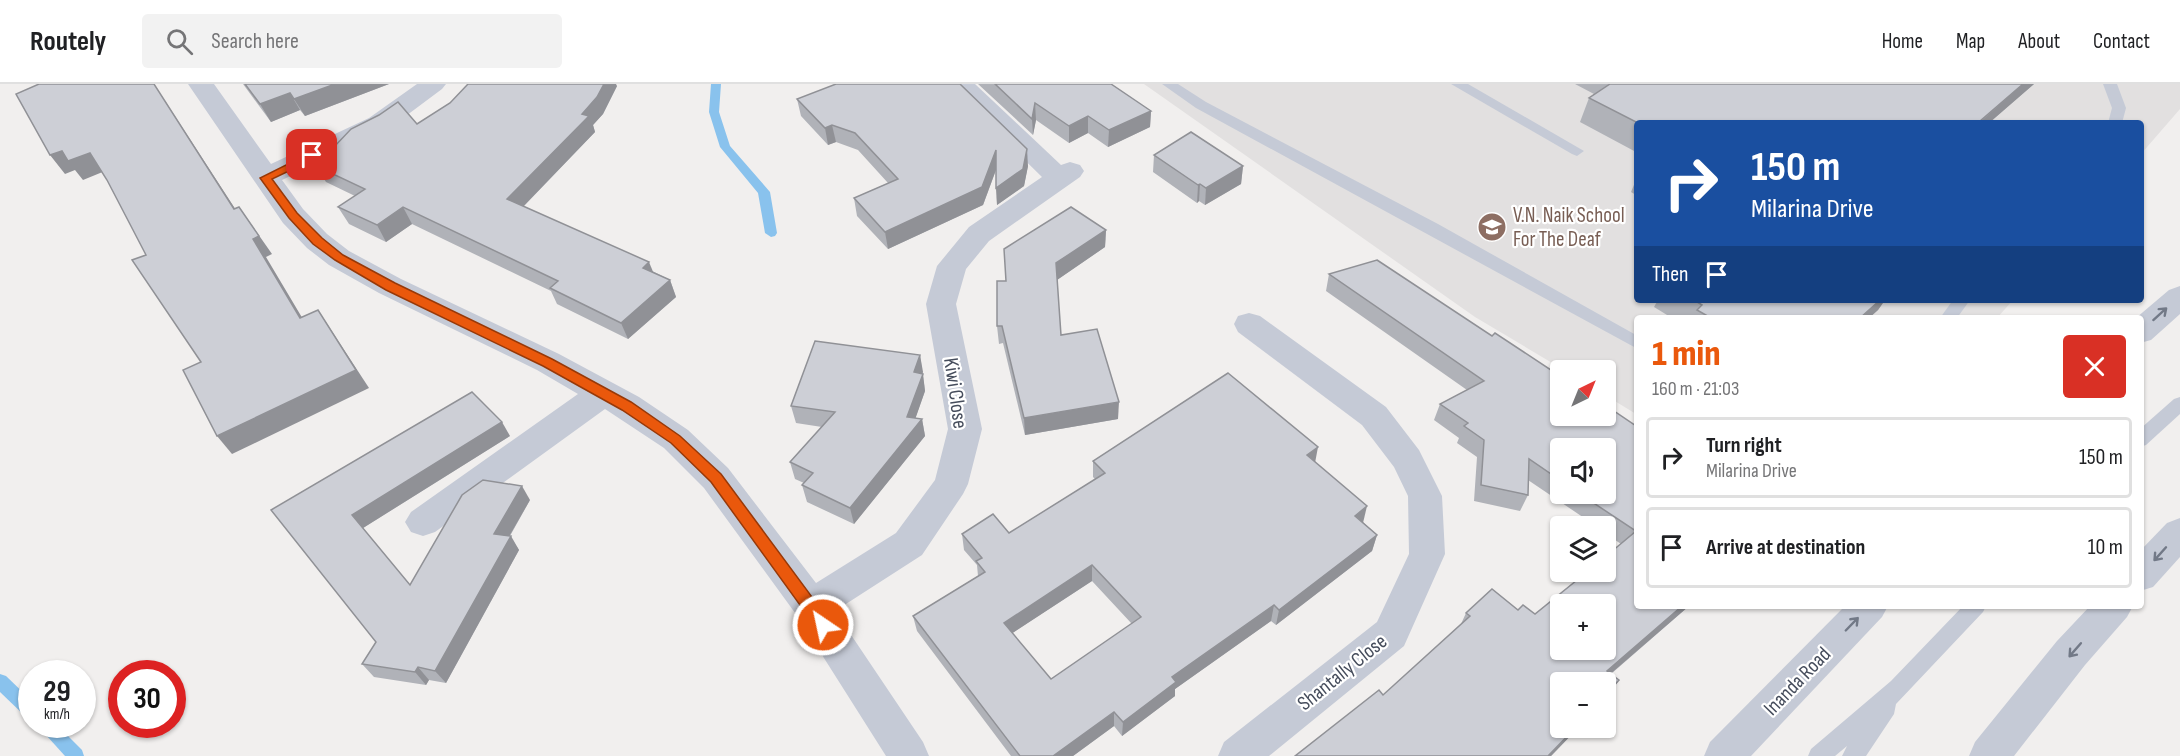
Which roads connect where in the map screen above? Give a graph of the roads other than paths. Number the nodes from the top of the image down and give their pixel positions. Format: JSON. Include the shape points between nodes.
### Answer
{"nodes":[{"id":1,"x":201,"y":84,"type":"edge"},
{"id":2,"x":433,"y":84,"type":"edge"},
{"id":3,"x":960,"y":84,"type":"edge"},
{"id":4,"x":1169,"y":84,"type":"edge"},
{"id":5,"x":1458,"y":84,"type":"edge"},
{"id":6,"x":2109,"y":84,"type":"edge"},
{"id":7,"x":2116,"y":120,"type":"edge"},
{"id":8,"x":1577,"y":151,"type":"dead end"},
{"id":9,"x":266,"y":178,"type":"junction"},
{"id":10,"x":2180,"y":297,"type":"edge"},
{"id":11,"x":1960,"y":303,"type":"edge"},
{"id":12,"x":1950,"y":315,"type":"edge"},
{"id":13,"x":1249,"y":324,"type":"dead end"},
{"id":14,"x":2144,"y":328,"type":"edge"},
{"id":15,"x":1634,"y":341,"type":"edge"},
{"id":16,"x":603,"y":393,"type":"junction"},
{"id":17,"x":2180,"y":404,"type":"edge"},
{"id":18,"x":2144,"y":436,"type":"edge"},
{"id":19,"x":423,"y":522,"type":"dead end"},
{"id":20,"x":2180,"y":533,"type":"edge"},
{"id":21,"x":2144,"y":572,"type":"edge"},
{"id":22,"x":811,"y":606,"type":"junction"},
{"id":23,"x":1866,"y":609,"type":"edge"},
{"id":24,"x":1973,"y":609,"type":"edge"},
{"id":25,"x":2111,"y":609,"type":"edge"},
{"id":26,"x":1899,"y":688,"type":"junction"},
{"id":27,"x":909,"y":756,"type":"edge"},
{"id":28,"x":1238,"y":756,"type":"edge"},
{"id":29,"x":1724,"y":756,"type":"edge"},
{"id":30,"x":1819,"y":756,"type":"edge"},
{"id":31,"x":1853,"y":756,"type":"edge"},
{"id":32,"x":1989,"y":756,"type":"edge"}],
"edges":[{"from":1,"to":9,"type":"street"},
{"from":2,"to":9,"type":"street","via":[[378,123]]},
{"from":3,"to":22,"type":"street","name":"Kiwi Close","via":[[1064,174],[979,234],[952,266],[941,304],[965,429],[951,484],[909,544]]},
{"from":4,"to":15,"type":"lane"},
{"from":5,"to":8,"type":"lane"},
{"from":6,"to":7,"type":"lane","via":[[2120,108]]},
{"from":9,"to":16,"type":"street","via":[[293,216],[339,258]]},
{"from":14,"to":10,"type":"street","one_way":true},
{"from":11,"to":12,"type":"lane"},
{"from":13,"to":28,"type":"street","name":"Shantally Close","via":[[1374,416],[1407,459],[1425,496],[1427,554],[1391,634]]},
{"from":16,"to":19,"type":"street"},
{"from":16,"to":22,"type":"street","via":[[676,440],[716,478]]},
{"from":17,"to":18,"type":"lane"},
{"from":20,"to":21,"type":"street","one_way":true},
{"from":22,"to":27,"type":"street"},
{"from":29,"to":23,"type":"street","name":"Inanda Road","one_way":true},
{"from":24,"to":26,"type":"lane"},
{"from":25,"to":32,"type":"street","one_way":true},
{"from":26,"to":30,"type":"lane"},
{"from":26,"to":31,"type":"lane"}]}
